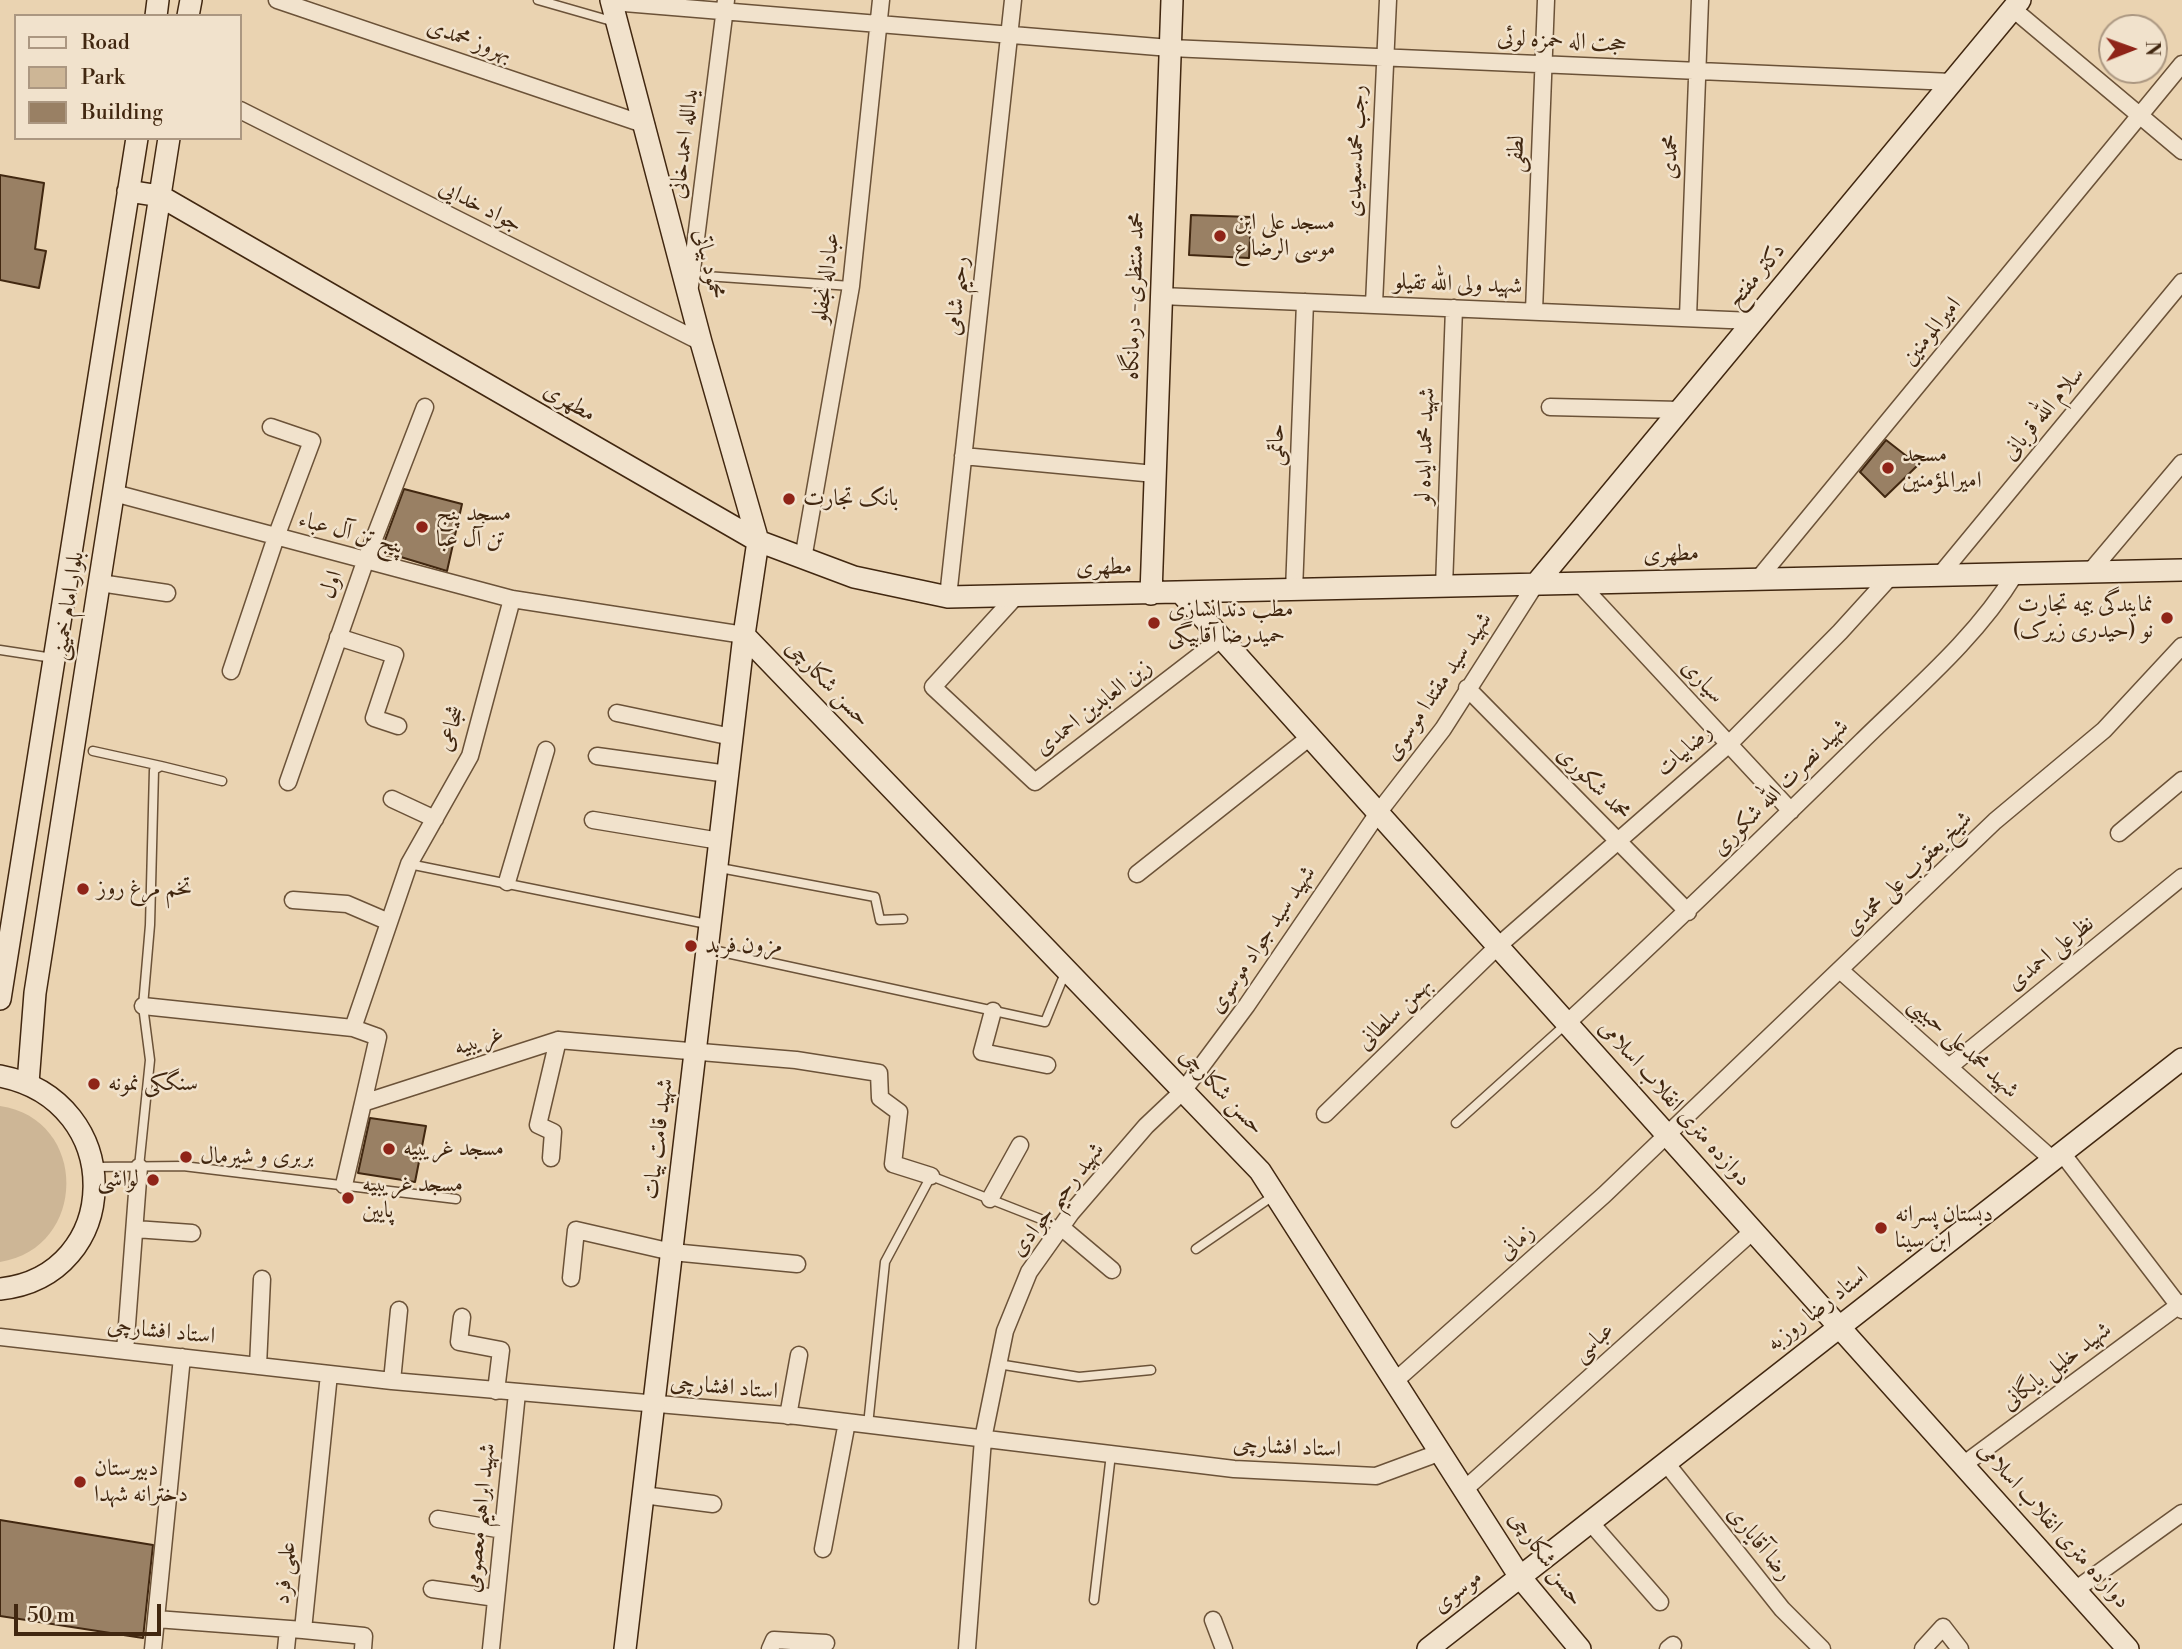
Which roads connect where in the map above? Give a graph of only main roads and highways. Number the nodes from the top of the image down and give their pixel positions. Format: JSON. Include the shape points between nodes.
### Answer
{"nodes":[{"id":1,"x":1172,"y":0,"type":"edge"},
{"id":2,"x":2017,"y":5,"type":"edge"},
{"id":3,"x":613,"y":8,"type":"edge"},
{"id":4,"x":137,"y":140,"type":"edge"},
{"id":5,"x":169,"y":140,"type":"edge"},
{"id":6,"x":128,"y":191,"type":"junction"},
{"id":7,"x":160,"y":196,"type":"junction"},
{"id":8,"x":758,"y":541,"type":"junction"},
{"id":9,"x":2182,"y":570,"type":"edge"},
{"id":10,"x":1535,"y":585,"type":"junction"},
{"id":11,"x":1181,"y":593,"type":"junction"},
{"id":12,"x":1150,"y":594,"type":"junction"},
{"id":13,"x":744,"y":635,"type":"junction"},
{"id":14,"x":0,"y":999,"type":"edge"},
{"id":15,"x":2182,"y":1059,"type":"edge"},
{"id":16,"x":0,"y":1076,"type":"edge"},
{"id":17,"x":28,"y":1083,"type":"junction"},
{"id":18,"x":0,"y":1289,"type":"edge"},
{"id":19,"x":1840,"y":1327,"type":"junction"},
{"id":20,"x":1520,"y":1577,"type":"junction"},
{"id":21,"x":625,"y":1649,"type":"edge"},
{"id":22,"x":1428,"y":1649,"type":"edge"},
{"id":23,"x":1580,"y":1649,"type":"edge"},
{"id":24,"x":2128,"y":1649,"type":"edge"}],
"edges":[{"from":1,"to":12,"type":"main road","name":"محمد منتظری- درمانگاه"},
{"from":2,"to":10,"type":"main road","name":"دکتر مفتح"},
{"from":3,"to":8,"type":"main road","name":"محمود بیاتی"},
{"from":4,"to":6,"type":"main road","name":"بلوار امام خمینی"},
{"from":5,"to":7,"type":"main road","name":"بلوار امام خمینی"},
{"from":6,"to":7,"type":"main road","name":"مطهری"},
{"from":6,"to":14,"type":"main road","name":"بلوار امام خمینی"},
{"from":7,"to":8,"type":"main road","name":"مطهری"},
{"from":7,"to":17,"type":"main road","name":"بلوار امام خمینی","via":[[36,993]]},
{"from":8,"to":12,"type":"main road","name":"مطهری","via":[[854,577],[948,597]]},
{"from":8,"to":13,"type":"main road","name":"شهید قامت بیات"},
{"from":9,"to":10,"type":"main road","name":"مطهری"},
{"from":10,"to":11,"type":"main road","name":"مطهری"},
{"from":11,"to":12,"type":"main road","name":"مطهری"},
{"from":11,"to":19,"type":"main road","name":"دوازده متری انقلاب اسلامی"},
{"from":13,"to":20,"type":"main road","name":"حسن شکارچی","via":[[1260,1171]]},
{"from":13,"to":21,"type":"main road","name":"شهید قامت بیات"},
{"from":15,"to":19,"type":"main road","name":"استاد رضا روزبه"},
{"from":16,"to":17,"type":"main road"},
{"from":17,"to":18,"type":"main road","via":[[72,1116],[94,1167],[94,1195],[88,1223],[74,1247],[54,1267],[30,1281]]},
{"from":19,"to":20,"type":"main road","name":"استاد رضا روزبه"},
{"from":19,"to":24,"type":"main road","name":"دوازده متری انقلاب اسلامی"},
{"from":20,"to":22,"type":"main road","name":"موسوی"},
{"from":20,"to":23,"type":"main road","name":"حسن شکارچی"}]}
